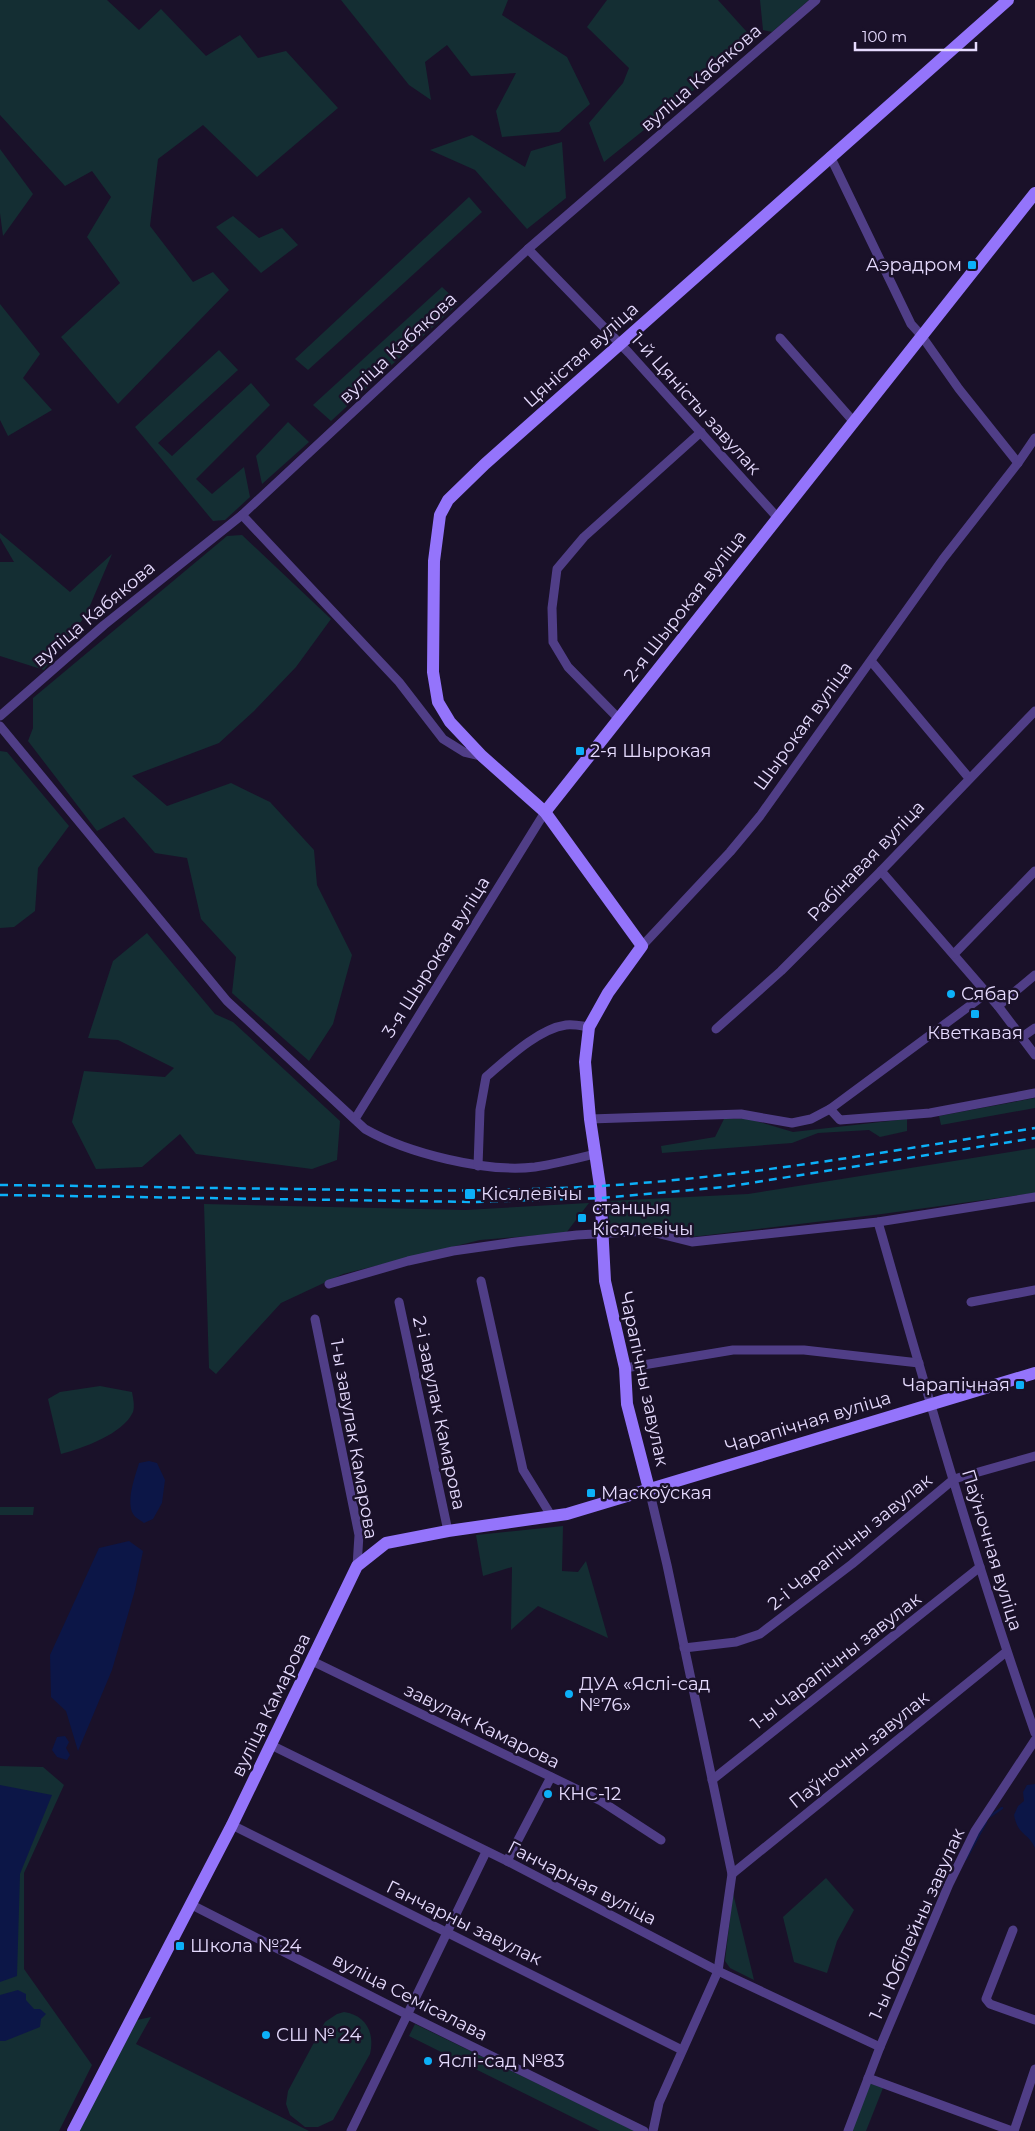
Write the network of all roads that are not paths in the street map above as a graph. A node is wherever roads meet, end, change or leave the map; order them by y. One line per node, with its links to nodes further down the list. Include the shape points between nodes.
1 (816, 0): 5 (street, вуліца Кабякова)
2 (1008, 0): 3 (street, Цяністая вуліца)
3 (830, 156): 6 (street, via 911,324); 8 (street, Цяністая вуліца)
4 (1035, 193): 6 (street, 2-я Шырокая вуліца)
5 (528, 249): 8 (street, 1-й Цяністы завулак); 13 (street, вуліца Кабякова)
6 (921, 335): 9 (street, 2-я Шырокая вуліца); 12 (street)
7 (780, 338): 9 (street)
8 (620, 344): 10 (street, 1-й Цяністы завулак); 20 (street, Цяністая вуліца, via 460,487 440,515 434,561 435,692 450,722)
9 (854, 422): 14 (street, 2-я Шырокая вуліца)
10 (700, 432): 14 (street, 1-й Цяністы завулак); 18 (street, via 584,537 557,569 552,608 553,642 568,667)
11 (1035, 438): 12 (street, Шырокая вуліца)
12 (1018, 463): 15 (street, Шырокая вуліца, via 943,559)
13 (242, 516): 17 (street, вуліца Кабякова, via 104,625); 20 (street, via 399,682 443,739 464,752)
14 (777, 517): 18 (street, 2-я Шырокая вуліца)
15 (871, 661): 21 (street); 25 (street, Шырокая вуліца, via 760,816)
16 (1035, 711): 21 (street, Рабінавая вуліца)
17 (0, 716)
18 (619, 718): 22 (street, 2-я Шырокая вуліца)
19 (0, 726): 37 (street, via 226,1001)
20 (482, 756): 22 (street, Цяністая вуліца)
21 (970, 778): 23 (street, Рабінавая вуліца)
22 (545, 812): 25 (street, Цяністая вуліца); 37 (street, 3-я Шырокая вуліца)
23 (881, 871): 26 (street); 32 (street, Рабінавая вуліца, via 781,971)
24 (1035, 871): 26 (street)
25 (642, 946): 30 (street, Шырокая вуліца, via 608,993)
26 (954, 954): 28 (street)
27 (1035, 975): 29 (street)
28 (987, 993): 29 (street); 36 (street)
29 (998, 1006): 33 (street)
30 (590, 1027): 38 (street, Шырокая вуліца, via 585,1062); 40 (street, via 568,1024 554,1027 486,1077 480,1103)
31 (1035, 1028): 33 (street)
32 (716, 1029)
33 (1022, 1037): 34 (street)
34 (1035, 1055)
35 (1035, 1093): 36 (street, via 930,1113 885,1117 840,1120)
36 (830, 1109): 38 (street, via 812,1119 792,1123 740,1114)
37 (355, 1119): 40 (street, via 381,1138 411,1150)
38 (590, 1120): 39 (street, Шырокая вуліца)
39 (595, 1154): 40 (street, via 534,1167); 43 (street, Шырокая вуліца, via 601,1191)
40 (478, 1166)
41 (1035, 1197): 42 (street)
42 (878, 1222): 43 (street, via 692,1242 648,1231); 50 (street, Паўночная вуліца)
43 (601, 1234): 45 (street, via 454,1251); 51 (street, Чарапічны завулак, via 605,1281)
44 (480, 1281): 57 (street, via 523,1470)
45 (329, 1284)
46 (1035, 1290): 48 (street)
47 (399, 1302): 58 (street, 2-і завулак Камарова)
48 (971, 1302)
49 (315, 1319): 59 (street, 1-ы завулак Камарова, via 359,1535)
50 (918, 1363): 51 (street, via 804,1350 733,1350); 53 (street, Паўночная вуліца)
51 (625, 1368): 56 (street, Чарапічны завулак, via 627,1404)
52 (1035, 1372): 53 (street, Чарапічная вуліца)
53 (930, 1403): 55 (street, Паўночная вуліца); 56 (street, Чарапічная вуліца)
54 (1035, 1456): 55 (street, 2-і Чарапічны завулак)
55 (954, 1479): 60 (street, Паўночная вуліца); 61 (street, 2-і Чарапічны завулак, via 852,1564 760,1634 736,1642)
56 (649, 1489): 57 (street, вуліца Камарова); 61 (street, Чарапічны завулак)
57 (552, 1517): 58 (street, вуліца Камарова)
58 (448, 1531): 59 (street, вуліца Камарова, via 386,1543)
59 (357, 1566): 63 (street, вуліца Камарова)
60 (980, 1567): 62 (street, Паўночная вуліца); 68 (street, 1-ы Чарапічны завулак)
61 (684, 1648): 68 (street, Чарапічны завулак)
62 (1006, 1652): 64 (street, Паўночная вуліца); 73 (street, Паўночны завулак)
63 (312, 1661): 66 (street, вуліца Камарова); 67 (street, завулак Камарова)
64 (1035, 1733)
65 (1035, 1740): 80 (street, 1-ы Юбілейны завулак, via 976,1831 949,1884)
66 (271, 1745): 69 (street, вуліца Камарова); 71 (street, Ганчарная вуліца)
67 (551, 1777): 70 (street, завулак Камарова, via 601,1801); 72 (street)
68 (712, 1780): 73 (street, Чарапічны завулак)
69 (232, 1825): 74 (street, вуліца Камарова); 76 (street, Ганчарны завулак)
70 (661, 1840)
71 (486, 1852): 72 (street, Ганчарная вуліца); 76 (street)
72 (507, 1861): 77 (street, Ганчарная вуліца)
73 (732, 1874): 77 (street, Чарапічны завулак)
74 (190, 1904): 78 (street, вуліца Семісалава); 84 (street, вуліца Камарова)
75 (1013, 1930): 79 (street, via 986,1999 990,2004)
76 (447, 1934): 78 (street); 81 (street, Ганчарны завулак)
77 (718, 1971): 80 (street, Ганчарная вуліца); 81 (street)
78 (408, 2015): 85 (street); 86 (street, вуліца Семісалава)
79 (1035, 2020)
80 (880, 2047): 83 (street, 1-ы Юбілейны завулак)
81 (682, 2050): 87 (street, via 659,2103)
82 (1035, 2070): 89 (street)
83 (868, 2078): 88 (street, 1-ы Юбілейны завулак); 89 (street)
84 (73, 2131)
85 (351, 2131)
86 (644, 2131)
87 (653, 2131)
88 (848, 2131)
89 (1013, 2131)

